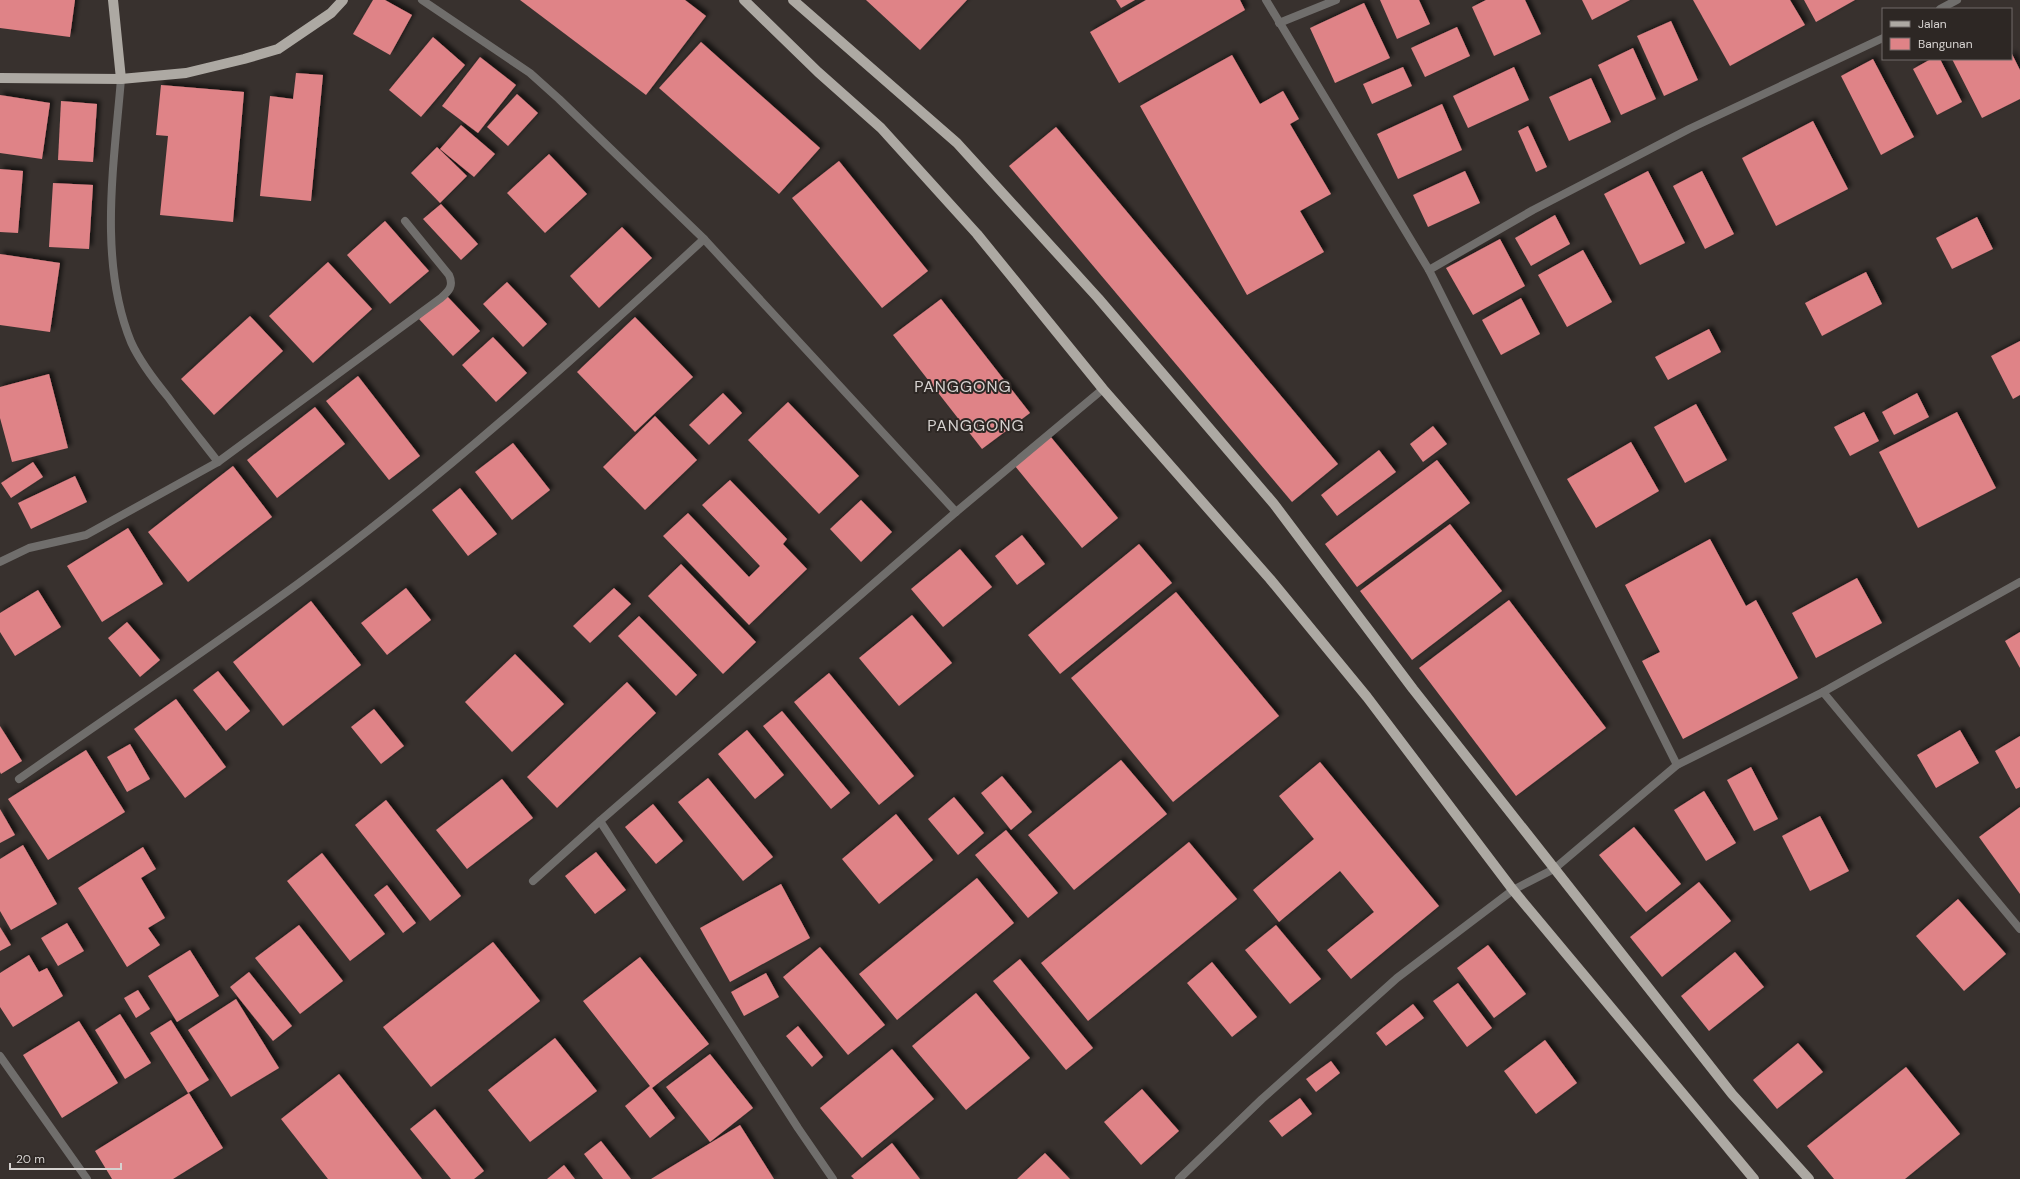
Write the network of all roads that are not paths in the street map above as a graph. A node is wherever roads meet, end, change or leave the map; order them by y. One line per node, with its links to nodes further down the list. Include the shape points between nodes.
1 (113, 0): 13 (main road)
2 (343, 0): 13 (main road, via 331,13 278,49 186,73)
3 (422, 0): 15 (street, via 530,73)
4 (744, 0): 17 (main road, via 818,72 881,128 977,234)
5 (792, 0): 26 (main road, via 957,143 1098,298 1274,504 1413,689)
6 (1266, 0): 10 (street)
7 (1336, 0): 10 (street)
8 (1957, 0): 9 (street)
9 (1942, 8)
10 (1280, 23): 16 (street)
11 (1882, 38): 16 (street, via 1689,129 1533,210)
12 (0, 78): 13 (main road)
13 (121, 79): 18 (street, via 111,236 113,279 132,342 148,371)
14 (405, 221): 18 (street, via 446,270 451,280 450,289)
15 (704, 239): 19 (street); 24 (street, via 553,378 368,529 300,582)
16 (1429, 270): 23 (street)
17 (1103, 388): 19 (street); 28 (main road, via 1270,579 1367,697)
18 (218, 462): 20 (street, via 86,535 29,548)
19 (956, 512): 25 (street)
20 (0, 562)
21 (2020, 582): 22 (street)
22 (1823, 692): 23 (street); 29 (street)
23 (1677, 766): 26 (street)
24 (19, 779)
25 (600, 821): 27 (street); 32 (street)
26 (1554, 869): 28 (street); 35 (main road, via 1732,1094)
27 (533, 881)
28 (1513, 890): 33 (street, via 1397,978 1262,1099); 34 (main road)
29 (2020, 929)
30 (0, 1056): 31 (street)
31 (87, 1179)
32 (833, 1179)
33 (1178, 1179)
34 (1754, 1179)
35 (1809, 1179)

